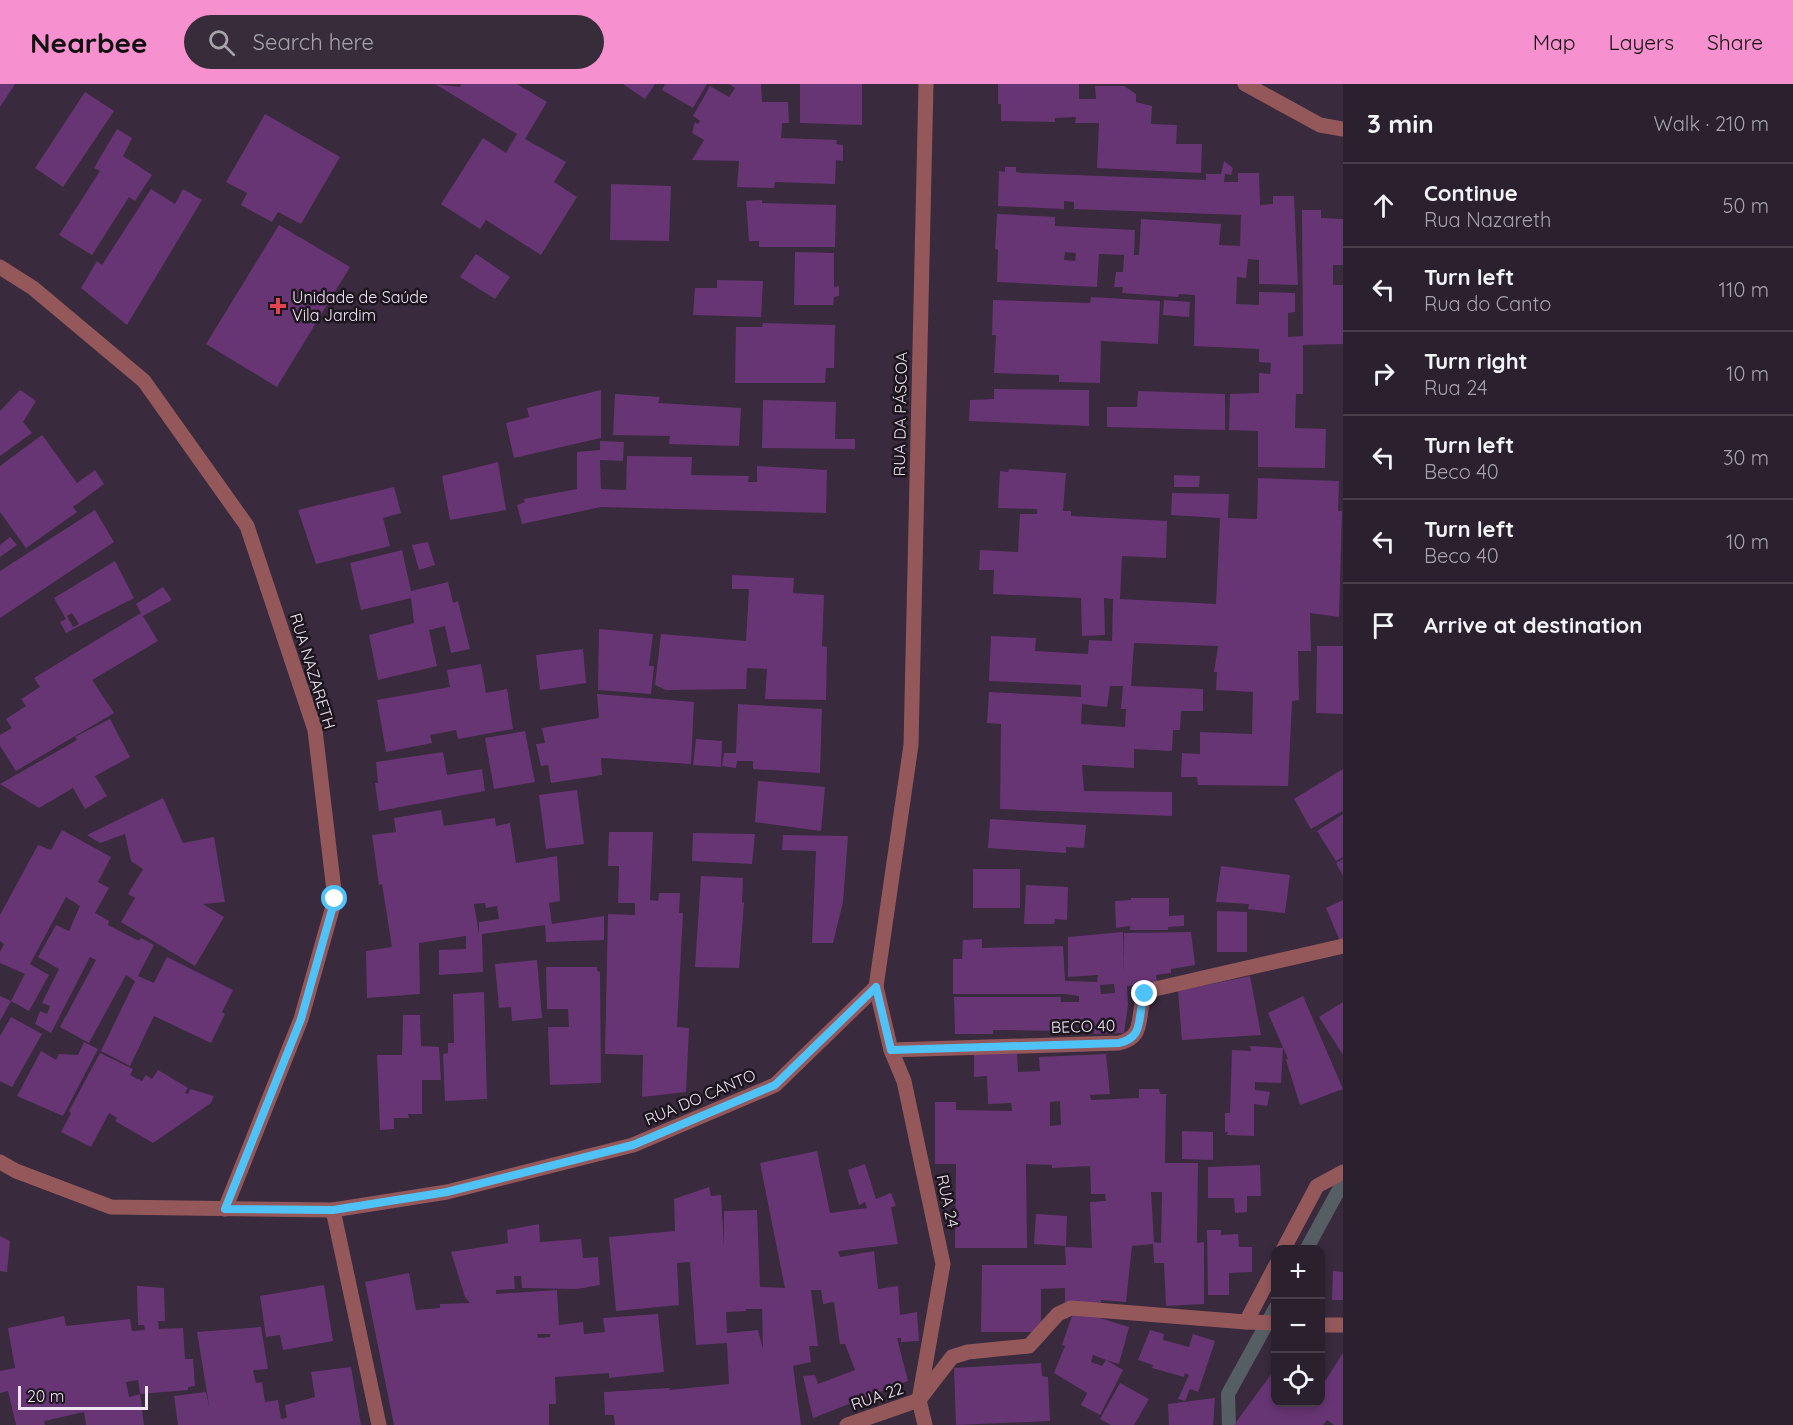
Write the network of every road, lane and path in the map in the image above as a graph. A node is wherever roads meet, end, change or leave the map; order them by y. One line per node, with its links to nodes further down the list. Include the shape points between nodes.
1 (926, 84): 6 (street, RUA DA PÁSCOA, via 911,744)
2 (1245, 84): 3 (street, via 1320,125)
3 (1343, 129)
4 (0, 267): 10 (street, RUA NAZARETH, via 33,288 144,381 247,526 315,730 335,899 301,1019)
5 (1343, 946): 7 (street, BECO 40, via 1155,989 1145,994 1140,1005 1138,1032 1131,1040 1119,1043)
6 (876, 987): 7 (street, RUA 24); 11 (street, RUA DO CANTO, via 775,1085 633,1145 447,1192)
7 (891, 1050): 18 (street, RUA 24, via 904,1081 943,1264)
8 (0, 1162): 10 (street, RUA DO CANTO, via 111,1206)
9 (1343, 1172): 12 (street, via 1317,1186)
10 (225, 1209): 11 (street, RUA DO CANTO)
11 (333, 1210): 19 (street)
12 (1286, 1245)
13 (1271, 1272): 14 (street)
14 (1245, 1322): 15 (street); 18 (street, via 1071,1308 1058,1314 1029,1346 952,1357)
15 (1271, 1323)
16 (1325, 1325): 17 (street)
17 (1343, 1326)
18 (919, 1400): 20 (street, RUA 22); 21 (street, RUA 24)
19 (380, 1425)
20 (847, 1425)
21 (925, 1425)

